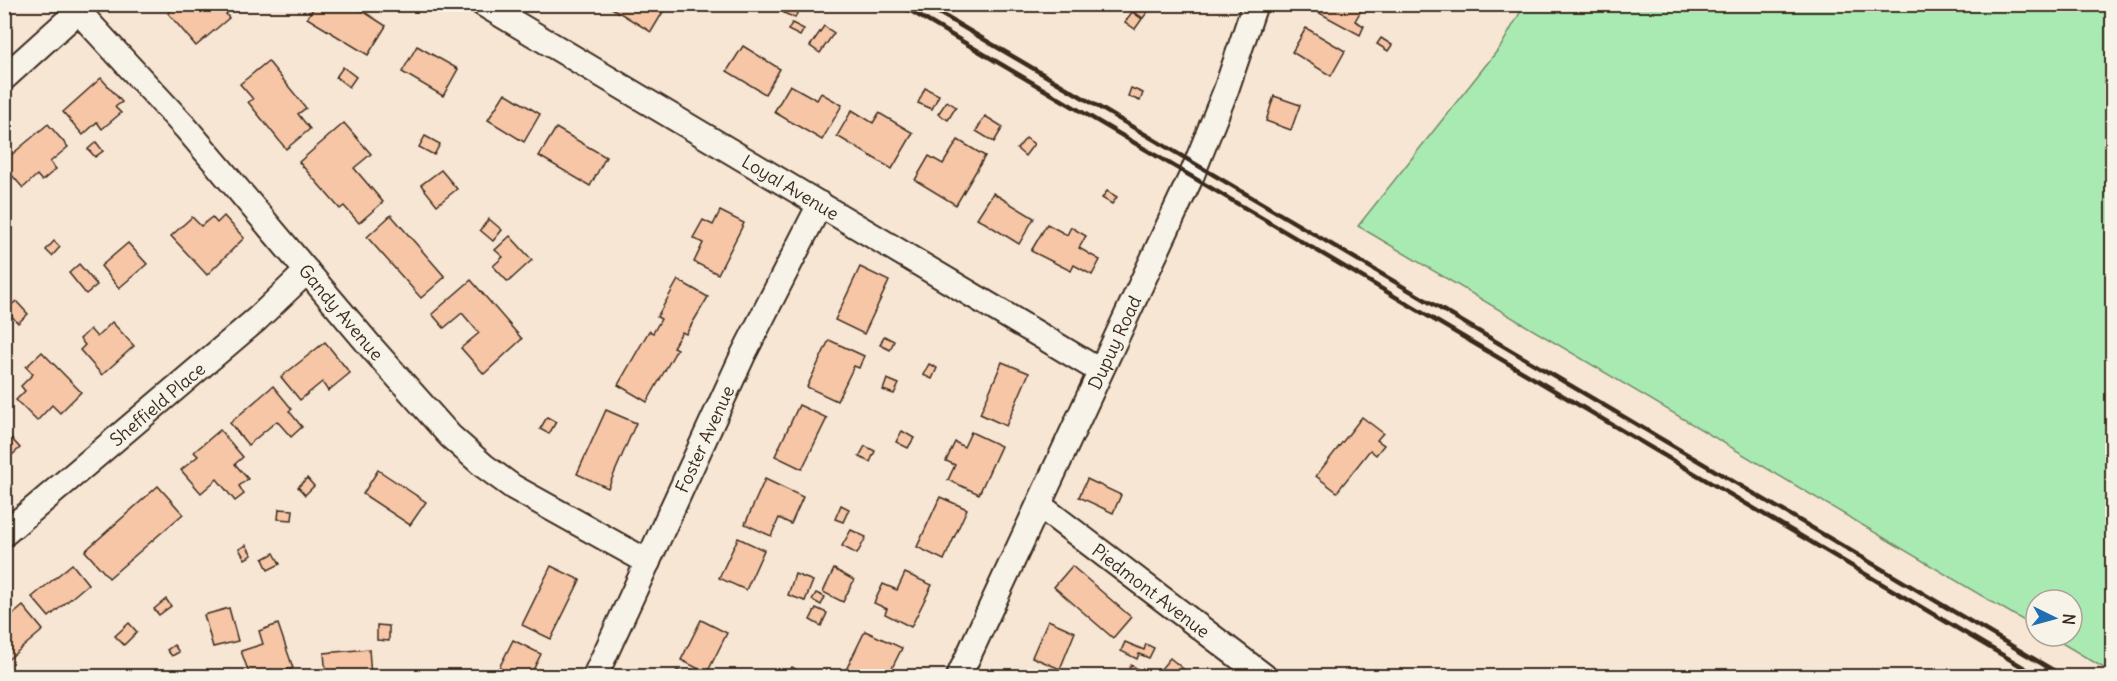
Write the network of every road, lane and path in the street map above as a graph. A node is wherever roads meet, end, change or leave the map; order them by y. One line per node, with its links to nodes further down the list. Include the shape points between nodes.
1 (483, 4): 5 (street, Loyal Avenue)
2 (1255, 4): 7 (street, Dupuy Road, via 1191,177)
3 (82, 8): 4 (street); 6 (street, Gandy Avenue)
4 (4, 78)
5 (820, 204): 7 (street, Loyal Avenue); 10 (street, Foster Avenue, via 743,355)
6 (307, 271): 9 (street, Sheffield Place, via 257,319); 10 (street, Gandy Avenue, via 450,436 484,466 513,487)
7 (1100, 371): 8 (street, Dupuy Road)
8 (1039, 504): 12 (street, Dupuy Road); 13 (street, Piedmont Avenue)
9 (4, 534)
10 (648, 562): 11 (street, Foster Avenue)
11 (595, 676)
12 (959, 676)
13 (1264, 676)

